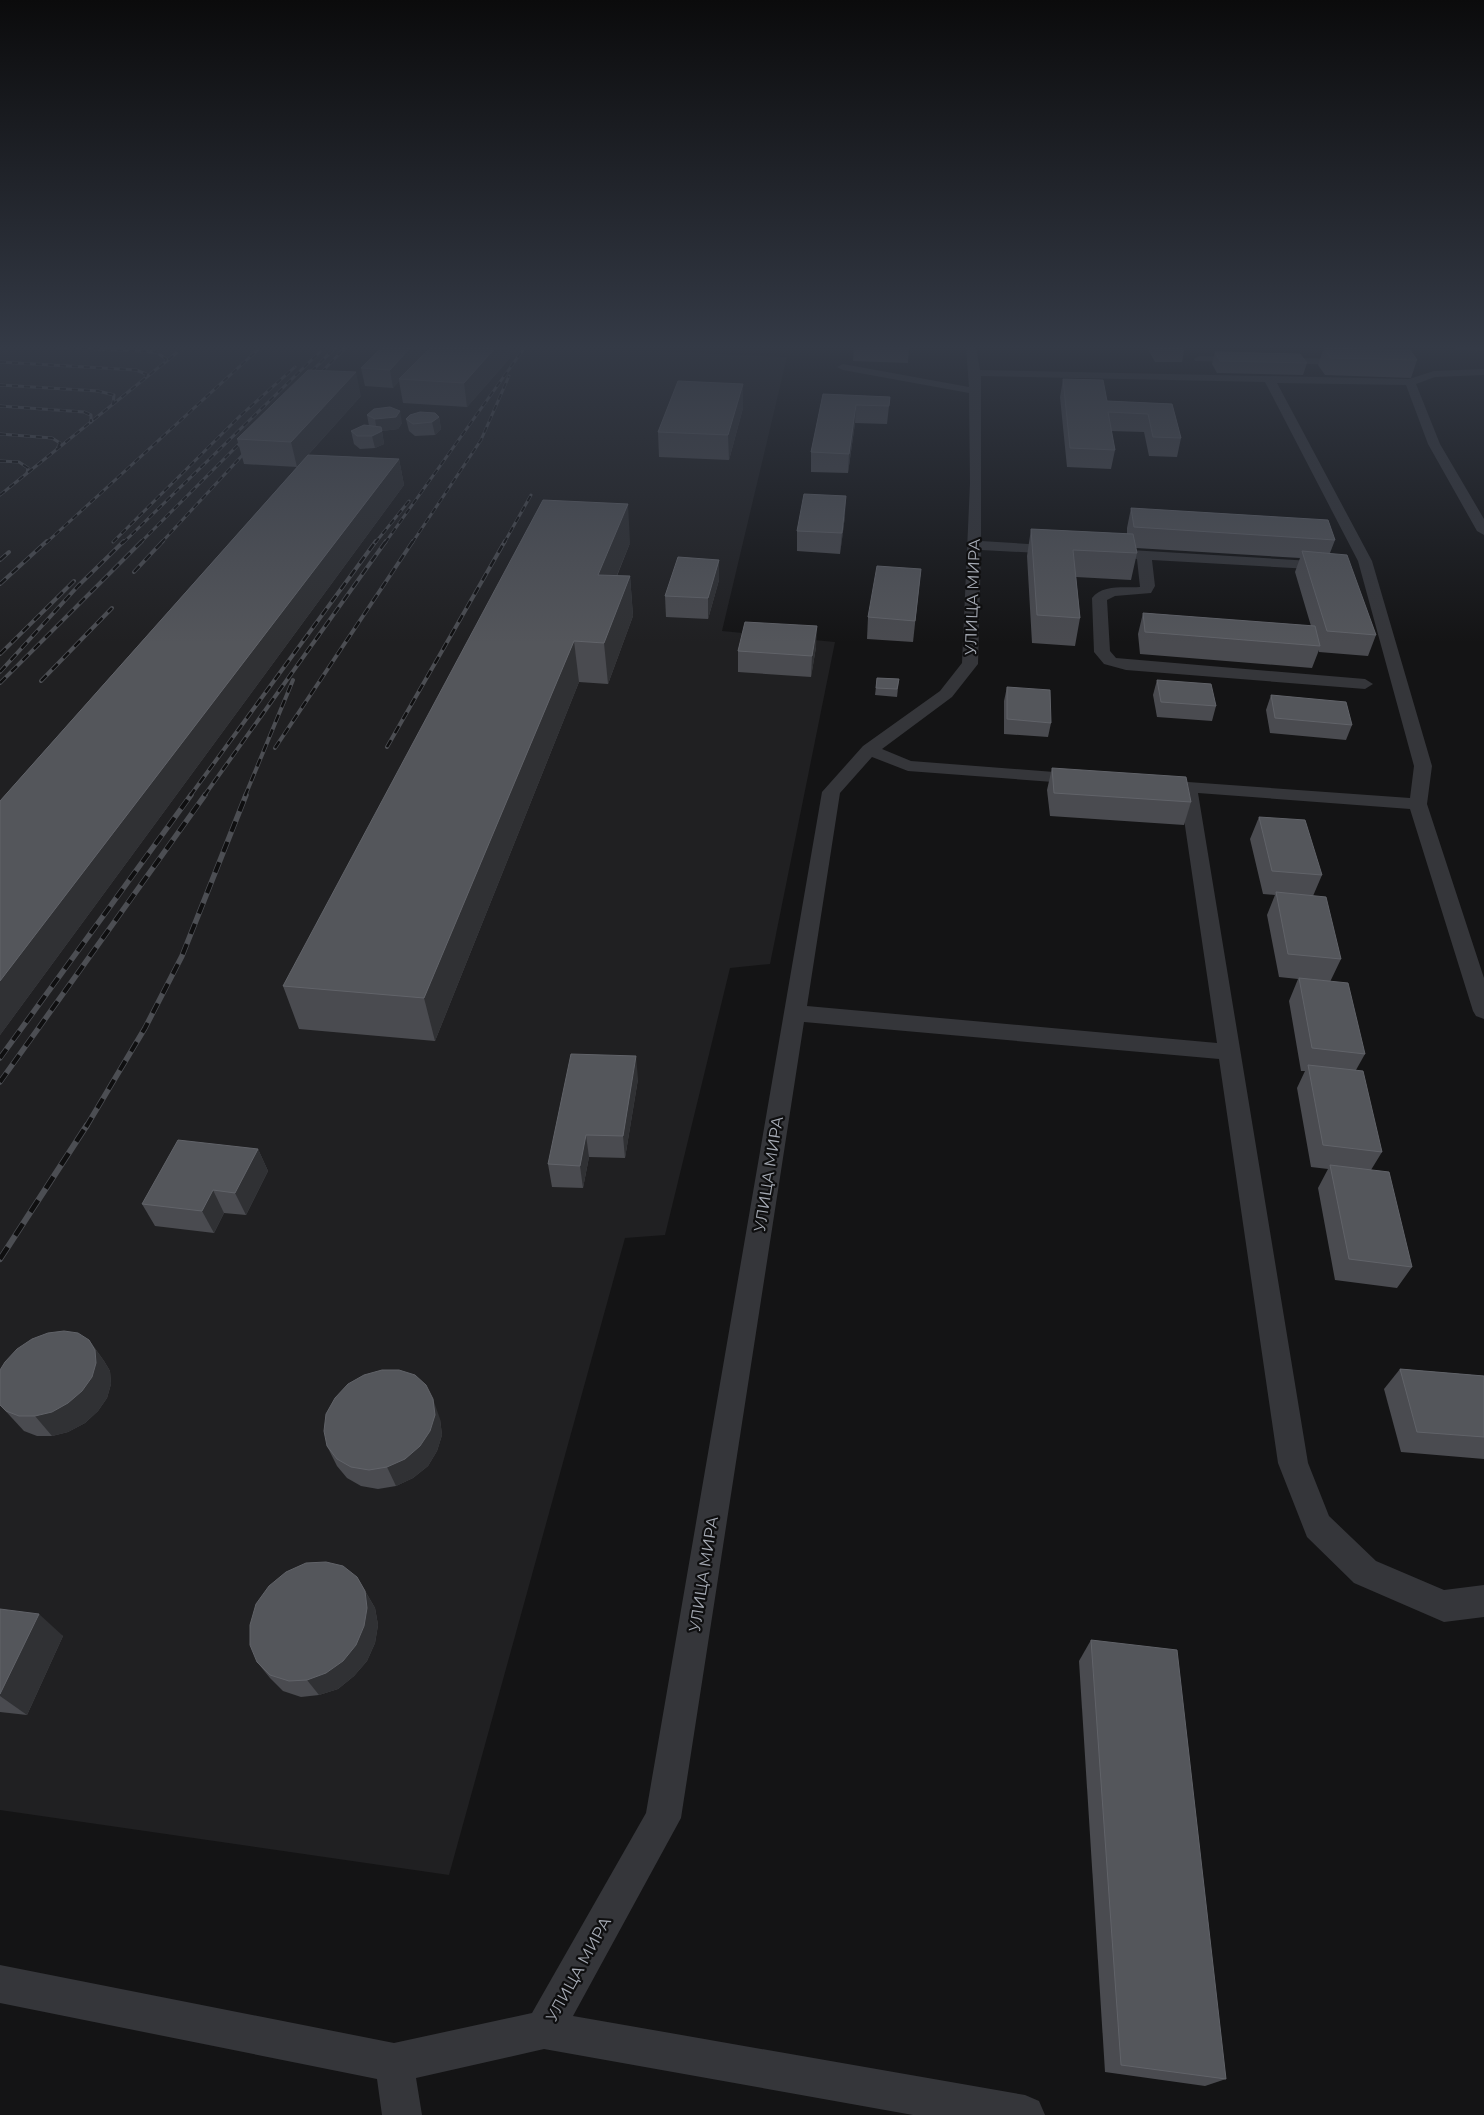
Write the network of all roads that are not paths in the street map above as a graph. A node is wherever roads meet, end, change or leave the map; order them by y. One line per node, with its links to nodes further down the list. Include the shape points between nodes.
1 (975, 446): 5 (street, УЛИЦА МИРА)
2 (1304, 446): 15 (street, via 1365,561 1423,766)
3 (1435, 446): 4 (street)
4 (1484, 531)
5 (975, 545): 6 (street); 11 (street, УЛИЦА МИРА, via 970,664 946,694)
6 (1074, 551)
7 (1114, 553): 8 (street)
8 (1144, 555): 9 (street); 10 (street, via 1146,590 1103,594 1099,598 1102,652 1110,661 1126,666)
9 (1336, 567)
10 (1366, 684)
11 (869, 750): 12 (street, via 908,766); 17 (street, УЛИЦА МИРА, via 831,792)
12 (1101, 780)
13 (1159, 785): 14 (street)
14 (1188, 787): 15 (street); 18 (street)
15 (1418, 804): 16 (street)
16 (1484, 1011)
17 (794, 1013): 18 (street); 21 (street, УЛИЦА МИРА, via 662,1818)
18 (1229, 1052): 19 (street, via 1293,1463 1318,1526 1365,1572 1444,1606)
19 (1484, 1600)
20 (0, 1984): 22 (street)
21 (544, 2030): 22 (street); 24 (street)
22 (394, 2063): 23 (street)
23 (402, 2115)
24 (1025, 2115)

